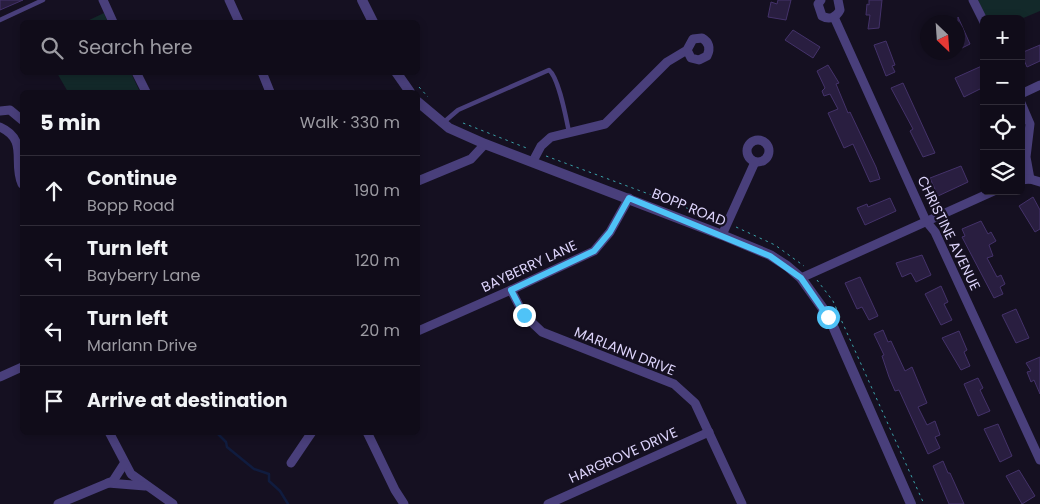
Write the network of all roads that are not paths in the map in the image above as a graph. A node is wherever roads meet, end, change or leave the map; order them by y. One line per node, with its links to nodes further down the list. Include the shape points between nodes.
1 (43, 0): 10 (lane)
2 (103, 0): 11 (street)
3 (229, 0): 12 (street)
4 (362, 0): 13 (street)
5 (821, 0): 9 (street, CHRISTINE AVENUE, via 818,8 822,16)
6 (838, 0): 9 (street, via 840,10)
7 (974, 0): 8 (street)
8 (981, 15)
9 (834, 17): 41 (street, CHRISTINE AVENUE)
10 (0, 20)
11 (112, 20)
12 (238, 20)
13 (371, 20)
14 (687, 50): 29 (street, via 667,62 605,124)
15 (138, 75): 20 (street)
16 (263, 75): 21 (street)
17 (399, 75): 19 (street)
18 (1040, 85): 22 (street)
19 (413, 88)
20 (145, 90)
21 (269, 90)
22 (1025, 92)
23 (420, 103): 27 (street, BOPP ROAD)
24 (1022, 105): 36 (street, via 1030,124)
25 (0, 111): 26 (street, via 10,110)
26 (20, 118)
27 (446, 120): 29 (lane, via 458,110 549,70 559,92); 31 (street, BOPP ROAD)
28 (0, 127): 30 (street)
29 (569, 133): 33 (street, via 551,137)
30 (20, 142)
31 (485, 144): 33 (street, BOPP ROAD); 37 (street, via 471,159)
32 (20, 150): 35 (street)
33 (536, 157): 40 (street, BOPP ROAD)
34 (755, 162): 42 (street)
35 (20, 174)
36 (1026, 179): 38 (street)
37 (420, 180)
38 (1040, 182)
39 (985, 195): 41 (street)
40 (629, 198): 42 (street, BOPP ROAD); 44 (street, BAYBERRY LANE, via 610,232 594,251)
41 (926, 221): 43 (street); 52 (street, CHRISTINE AVENUE, via 935,232)
42 (722, 235): 43 (street, BOPP ROAD)
43 (806, 276): 57 (street, BOPP ROAD, via 840,340)
44 (511, 290): 45 (street, BAYBERRY LANE); 48 (street, MARLANN DRIVE, via 524,315 542,332 674,384 695,403)
45 (420, 329)
46 (20, 368): 47 (street)
47 (0, 377)
48 (709, 432): 61 (street, HARGROVE DRIVE); 62 (street, MARLANN DRIVE)
49 (110, 435): 54 (street)
50 (310, 435): 53 (street)
51 (368, 435): 60 (street)
52 (1039, 457)
53 (291, 463)
54 (124, 464): 55 (street); 56 (street)
55 (108, 482): 56 (street); 58 (street)
56 (146, 486): 59 (street)
57 (908, 503)
58 (58, 504)
59 (173, 504)
60 (404, 504)
61 (548, 504)
62 (742, 504)

